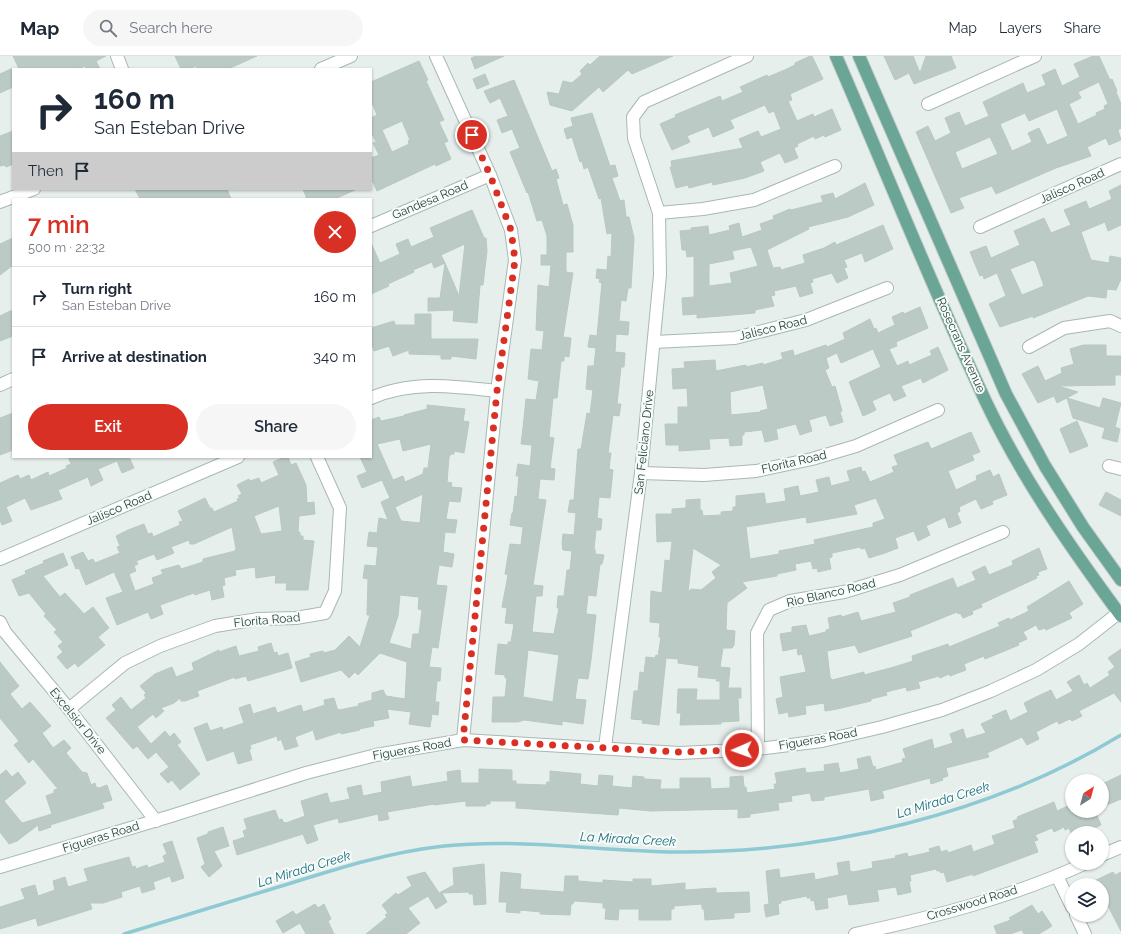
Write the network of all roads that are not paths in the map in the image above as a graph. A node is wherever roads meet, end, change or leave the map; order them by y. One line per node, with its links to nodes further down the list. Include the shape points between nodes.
1 (116, 56): 8 (street)
2 (351, 56): 9 (street)
3 (436, 56): 13 (street)
4 (747, 56): 16 (street, San Feliciano Drive, via 644,102 633,117 634,138)
5 (836, 56): 34 (main road, Rosecrans Avenue, via 987,403 1066,540)
6 (859, 56): 33 (main road, Rosecrans Avenue, via 1006,394 1045,466)
7 (1035, 56): 10 (street)
8 (122, 68)
9 (323, 68)
10 (928, 104)
11 (1121, 164): 18 (street, Jalisco Road)
12 (835, 166): 16 (street, via 754,200 703,209)
13 (490, 175): 17 (street, Gandesa Road); 25 (street, via 511,230 515,260)
14 (31, 190): 15 (street)
15 (0, 202)
16 (659, 213): 21 (street, San Feliciano Drive, via 660,275)
17 (372, 226)
18 (980, 227)
19 (887, 288): 21 (street, Jalisco Road, via 806,320 734,338)
20 (1121, 326): 22 (street, via 1110,321 1064,328)
21 (654, 342): 30 (street, San Feliciano Drive)
22 (1029, 347)
23 (12, 379): 24 (street)
24 (0, 385)
25 (497, 391): 26 (street, via 444,385 415,386); 37 (street)
26 (372, 398)
27 (938, 410): 30 (street, Florita Road, via 856,446 756,472 704,475)
28 (236, 458): 32 (street, Jalisco Road)
29 (317, 458): 36 (street, Florita Road, via 340,508 335,591 325,613 215,626 160,646 126,663)
30 (641, 473): 38 (street, San Feliciano Drive)
31 (1003, 532): 39 (street, Rio Blanco Road, via 900,575 844,592 790,600 769,610 757,633)
32 (0, 559)
33 (1121, 580)
34 (1120, 613): 39 (street, Figueras Road, via 1079,644 1036,670 942,710 822,741)
35 (0, 622): 36 (street, Excelsior Drive, via 5,632)
36 (69, 709): 40 (street, Excelsior Drive)
37 (463, 740): 38 (street, Figueras Road); 40 (street, Figueras Road, via 376,755 306,773)
38 (605, 747): 39 (street, Figueras Road, via 680,752)
39 (758, 749)
40 (156, 821): 43 (street, Figueras Road)
41 (1121, 847): 42 (street)
42 (1109, 853)
43 (0, 867)
44 (1070, 870): 45 (street, Crosswood Road)
45 (1057, 876): 46 (street); 48 (street, Crosswood Road)
46 (1065, 893)
47 (1079, 922): 50 (street)
48 (902, 929): 49 (street, Crosswood Road)
49 (855, 934)
50 (1085, 934)

